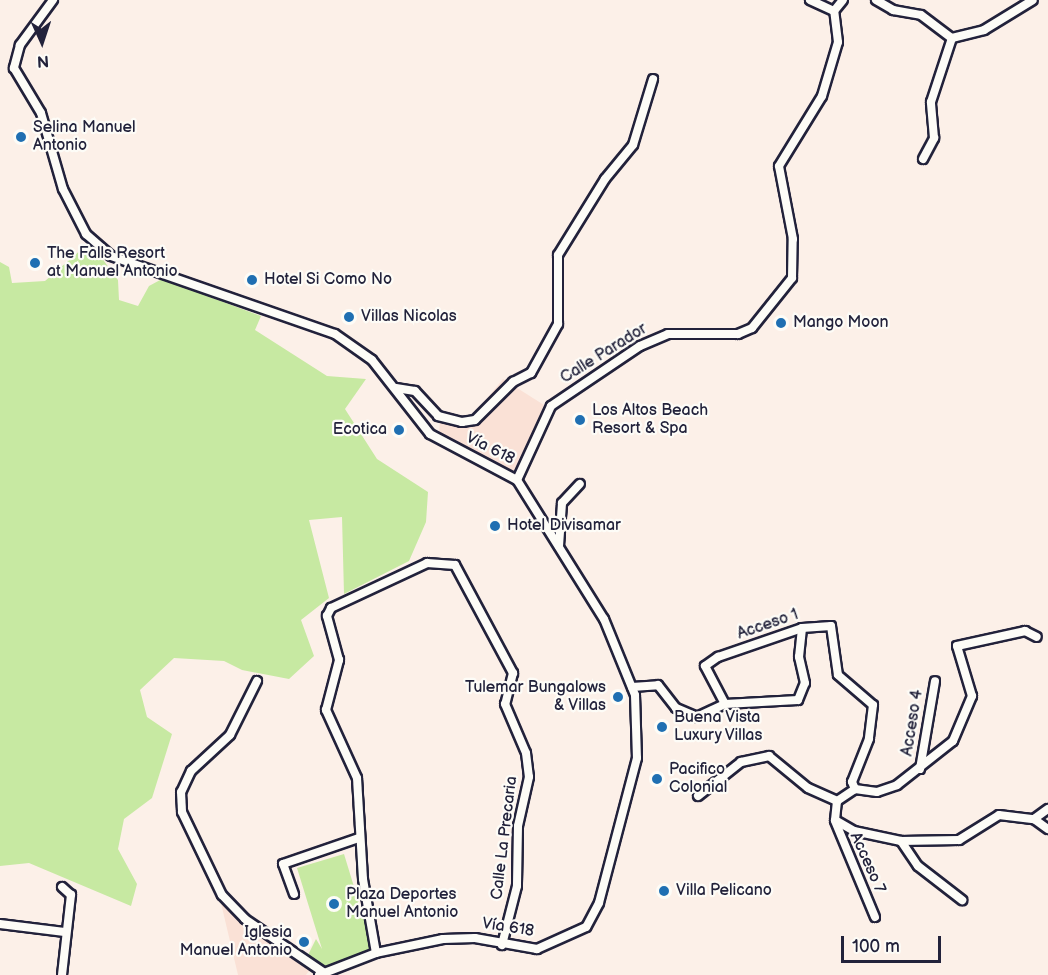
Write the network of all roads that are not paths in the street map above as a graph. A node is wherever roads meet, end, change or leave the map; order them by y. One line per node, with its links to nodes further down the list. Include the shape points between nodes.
1 (53, 0): 10 (street, Vía 618, via 20,45 14,68 41,113 63,189 86,234 111,256 335,334 372,360)
2 (810, 0): 6 (street)
3 (843, 0): 6 (street)
4 (876, 0): 7 (street, via 893,10 921,15)
5 (1033, 0): 7 (street, via 984,30)
6 (834, 11): 11 (street, Calle Parador, via 838,42 828,82 778,174 793,239 792,278 752,328 738,334 691,330 668,334 640,346 550,406)
7 (952, 38): 9 (street, via 932,102 934,138)
8 (653, 79): 10 (street, via 633,145 605,179 558,255 558,324 531,373 513,382 474,420 462,422 438,416 415,391)
9 (923, 159)
10 (396, 388): 11 (street, Vía 618, via 430,434)
11 (518, 480): 13 (street, Vía 618)
12 (580, 484): 13 (street, via 562,503)
13 (559, 547): 18 (street, Vía 618, via 604,619)
14 (802, 628): 19 (street, Acceso 1, via 705,666); 19 (street, via 799,657 805,683 798,700); 21 (street, Acceso 1, via 831,626 838,675 873,705 869,739 852,782)
15 (1036, 637): 20 (street, via 1025,631 957,646 972,685 969,708 953,741)
16 (257, 681): 38 (street, via 230,735 191,771 181,792 182,812 222,895 245,919)
17 (934, 681): 20 (street, Acceso 4)
18 (632, 687): 19 (street, via 658,685 690,716); 36 (street, Vía 618, via 637,758 594,915 577,934 560,942 537,949)
19 (725, 704)
20 (920, 769): 21 (street, Acceso 4, via 889,790)
21 (855, 789): 23 (street)
22 (698, 796): 23 (street, via 741,762 769,756 808,788)
23 (837, 801): 26 (street)
24 (1048, 809): 25 (street)
25 (1034, 819): 27 (street); 29 (street, via 999,815 959,840)
26 (835, 820): 29 (street, via 854,831); 33 (street, Acceso 7)
27 (1048, 829)
28 (359, 838): 31 (street, via 283,864); 36 (street, Calle La Precaria, via 357,778 326,710 339,660 327,616 331,608 409,568 455,565 511,664 505,704 526,753 529,777 518,826 517,886); 37 (street, Calle La Precaria)
29 (901, 841): 32 (street, via 918,866)
30 (63, 887): 35 (street, via 71,895)
31 (294, 894)
32 (962, 900)
33 (874, 917)
34 (0, 924): 35 (street)
35 (65, 932): 39 (street)
36 (502, 945): 37 (street, Vía 618, via 461,936)
37 (376, 953): 38 (street, Vía 618)
38 (321, 974)
39 (62, 975)

